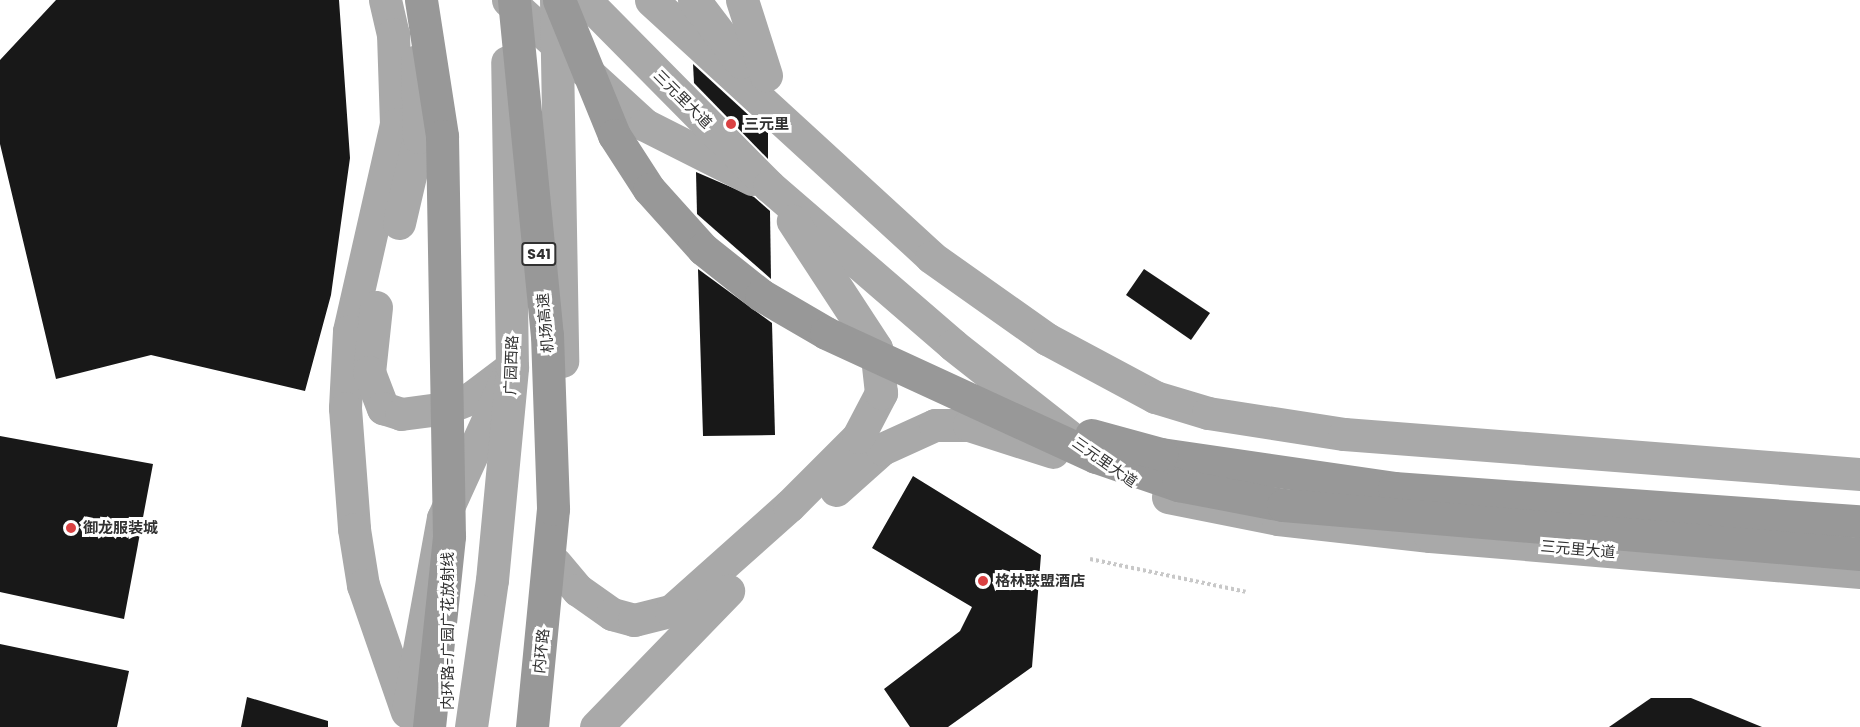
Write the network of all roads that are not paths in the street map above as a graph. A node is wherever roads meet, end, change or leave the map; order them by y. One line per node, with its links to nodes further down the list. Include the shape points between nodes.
1 (385, 0): 22 (main road, via 393,34 396,124 349,331 345,408 354,530 363,585)
2 (404, 0): 13 (main road, via 419,73 419,137 371,330 374,391 383,408 420,413 471,398)
3 (421, 0): 18 (highway, bridge, via 442,136)
4 (507, 0): 12 (main road, via 645,125 697,155); 13 (main road, 广园西路)
5 (514, 0): 20 (highway, 机场高速 / S41, bridge, via 549,369)
6 (557, 0): 14 (highway, bridge, via 614,135 674,220 719,261 785,311); 20 (main road, bridge, via 562,365)
7 (585, 0): 12 (main road, 三元里大道)
8 (651, 0): 11 (main road)
9 (694, 0): 11 (main road)
10 (742, 0): 11 (main road, via 751,36)
11 (782, 116): 15 (main road, via 849,185 931,258 1047,339 1155,397 1208,412 1344,434)
12 (769, 186): 16 (main road, 三元里大道, via 953,345); 20 (main road, via 876,348 882,377 876,411 858,437 797,498 671,611 634,620 612,614)
13 (512, 368): 22 (main road, via 443,518); 24 (main road, 广园西路, via 494,569)
14 (904, 370): 17 (highway, bridge, via 1101,439 1240,467 1418,490); 19 (highway, bridge, via 1106,460 1224,495 1380,516)
15 (1860, 474)
16 (1131, 483): 21 (main road, 三元里大道, via 1175,500 1278,519); 27 (main road, via 1014,437 969,425 935,425 906,435 861,465 702,615)
17 (1860, 521)
18 (449, 536): 22 (highway); 23 (highway, 内环路-广园广花放射线)
19 (1860, 554)
20 (552, 570): 25 (highway, 内环路); 26 (main road)
21 (1860, 572)
22 (414, 722)
23 (448, 727)
24 (471, 727)
25 (532, 727)
26 (540, 727)
27 (596, 727)

